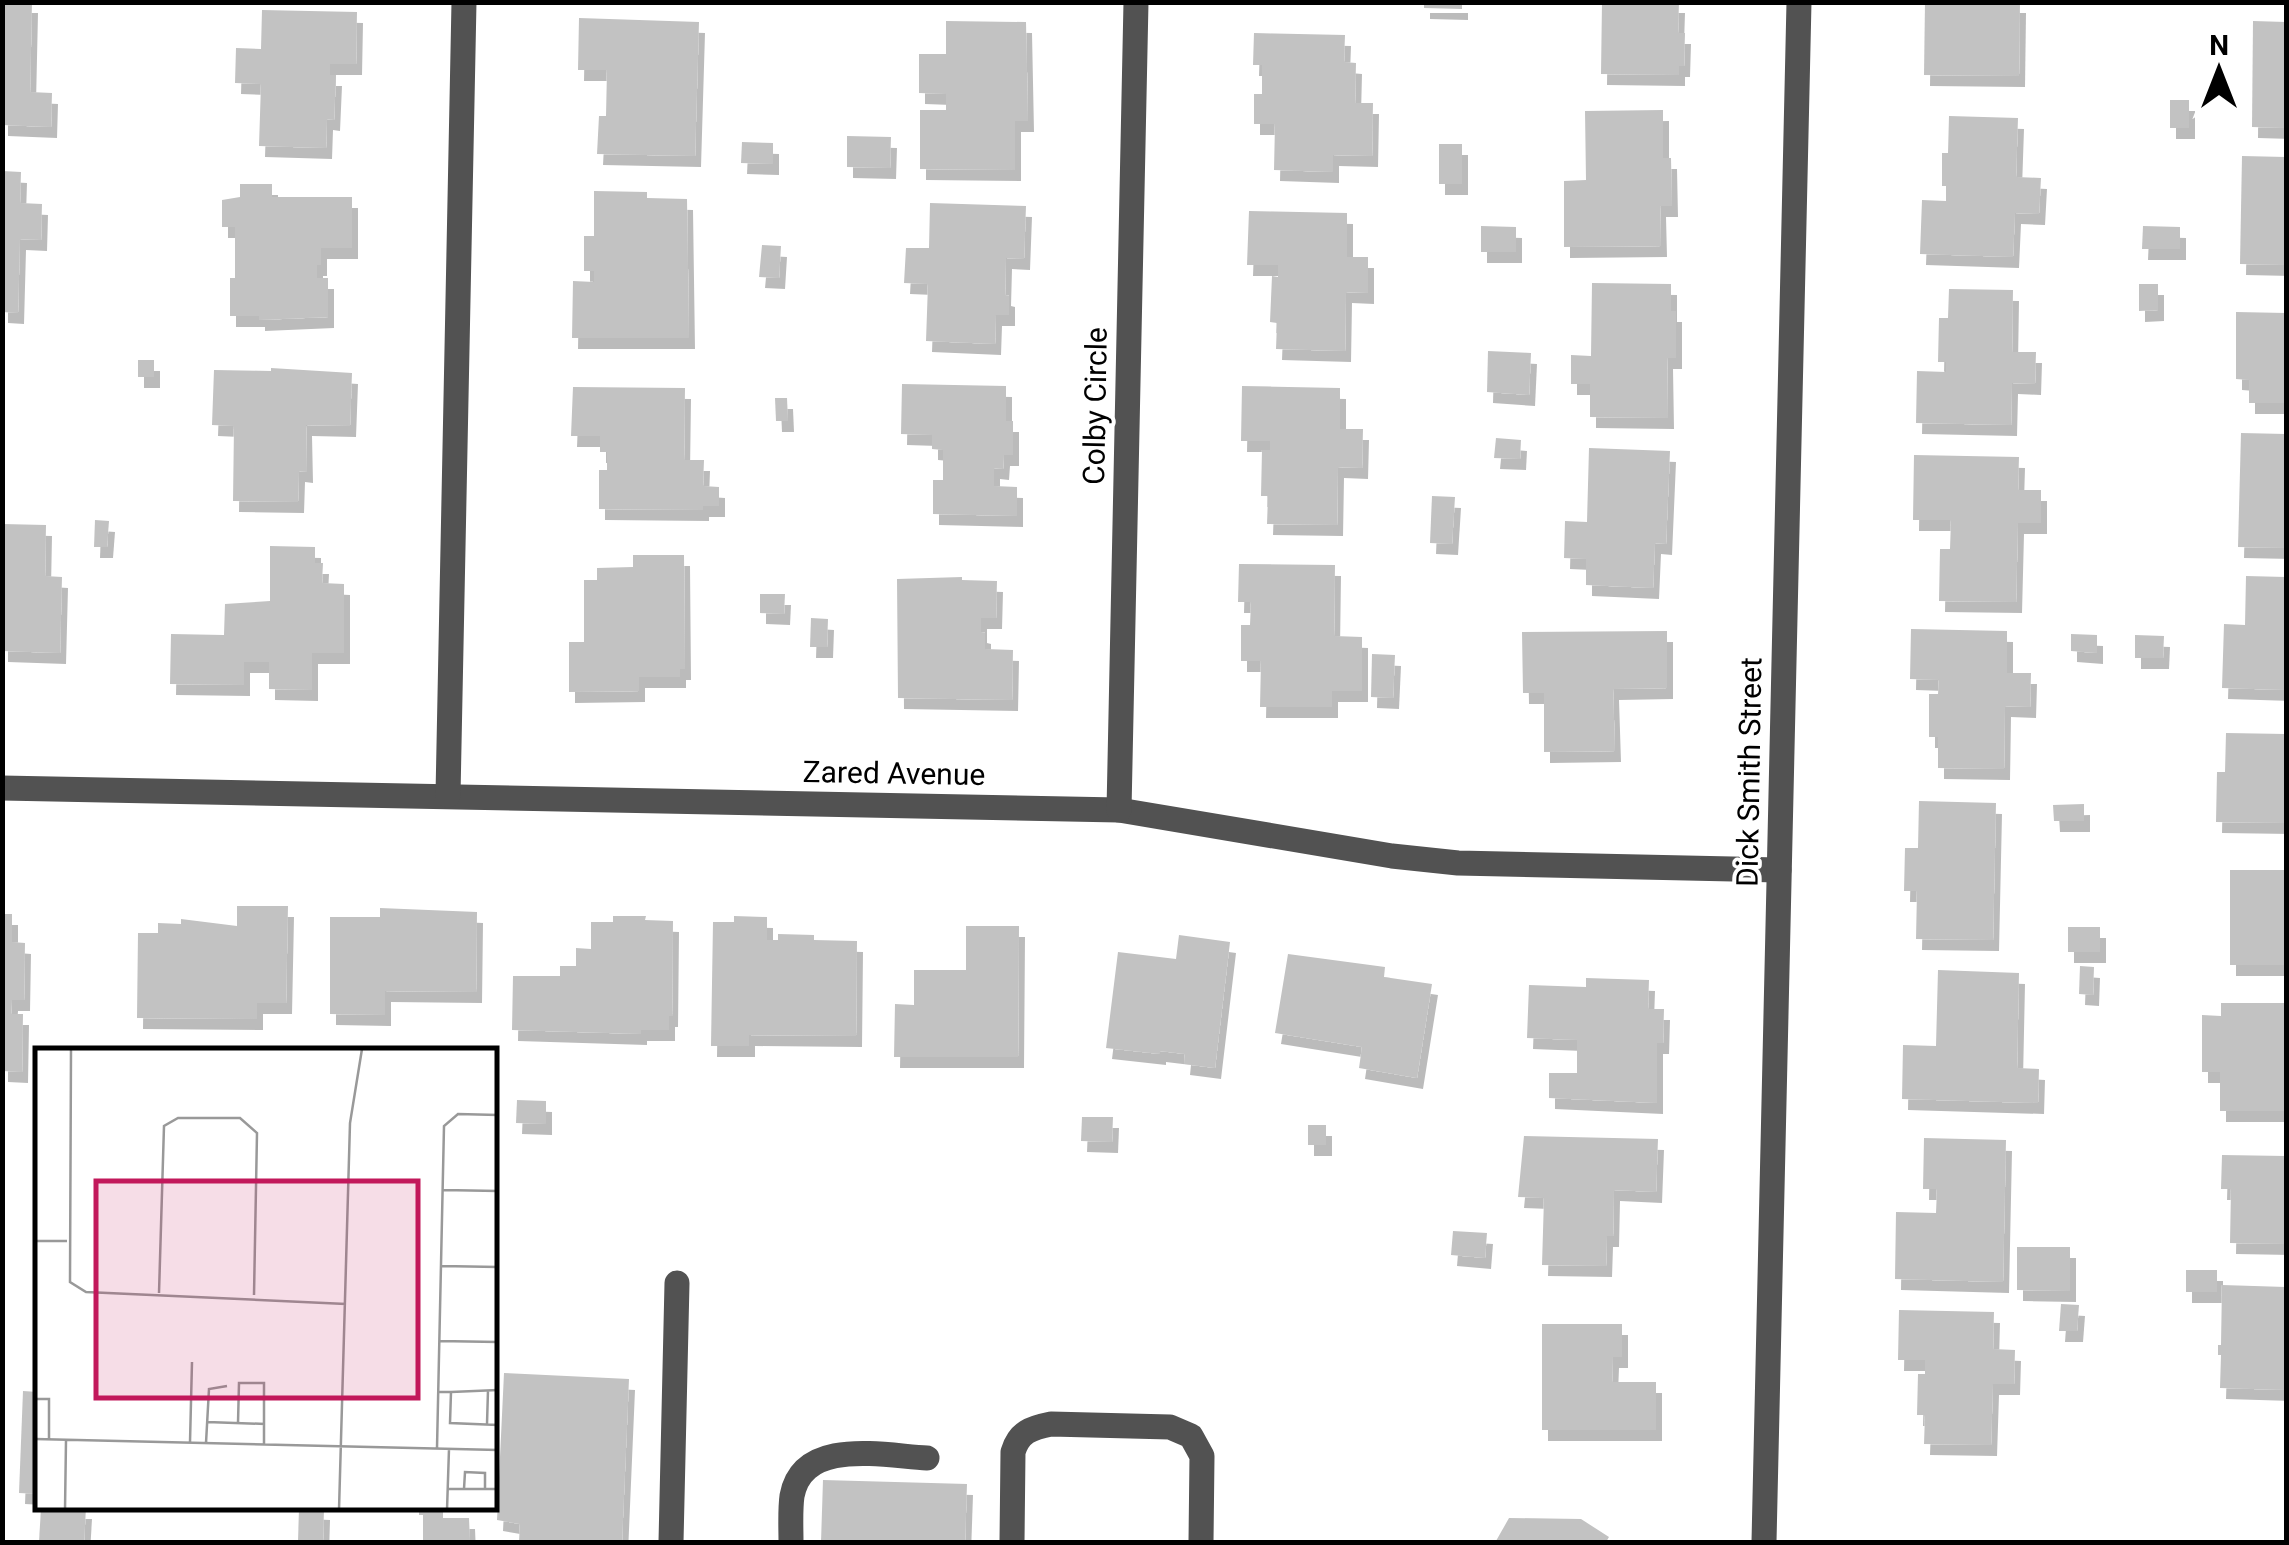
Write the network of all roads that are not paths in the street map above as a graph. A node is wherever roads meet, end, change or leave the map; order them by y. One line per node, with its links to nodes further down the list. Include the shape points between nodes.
1 (464, 2): 5 (street)
2 (1136, 2): 6 (street, Colby Circle)
3 (1799, 2): 7 (street, Dick Smith Street)
4 (2, 788): 5 (street, Zared Avenue)
5 (448, 795): 6 (street, Zared Avenue)
6 (1119, 810): 7 (street, Zared Avenue, via 1458,863)
7 (1779, 870): 14 (street, Dick Smith Street)
8 (678, 1283): 10 (street)
9 (928, 1458): 11 (street, via 830,1455 807,1465 792,1496)
10 (671, 1542)
11 (791, 1542)
12 (1012, 1542): 13 (street, via 1013,1452 1018,1438 1051,1424 1170,1427 1191,1436 1202,1456)
13 (1201, 1542)
14 (1764, 1542)

